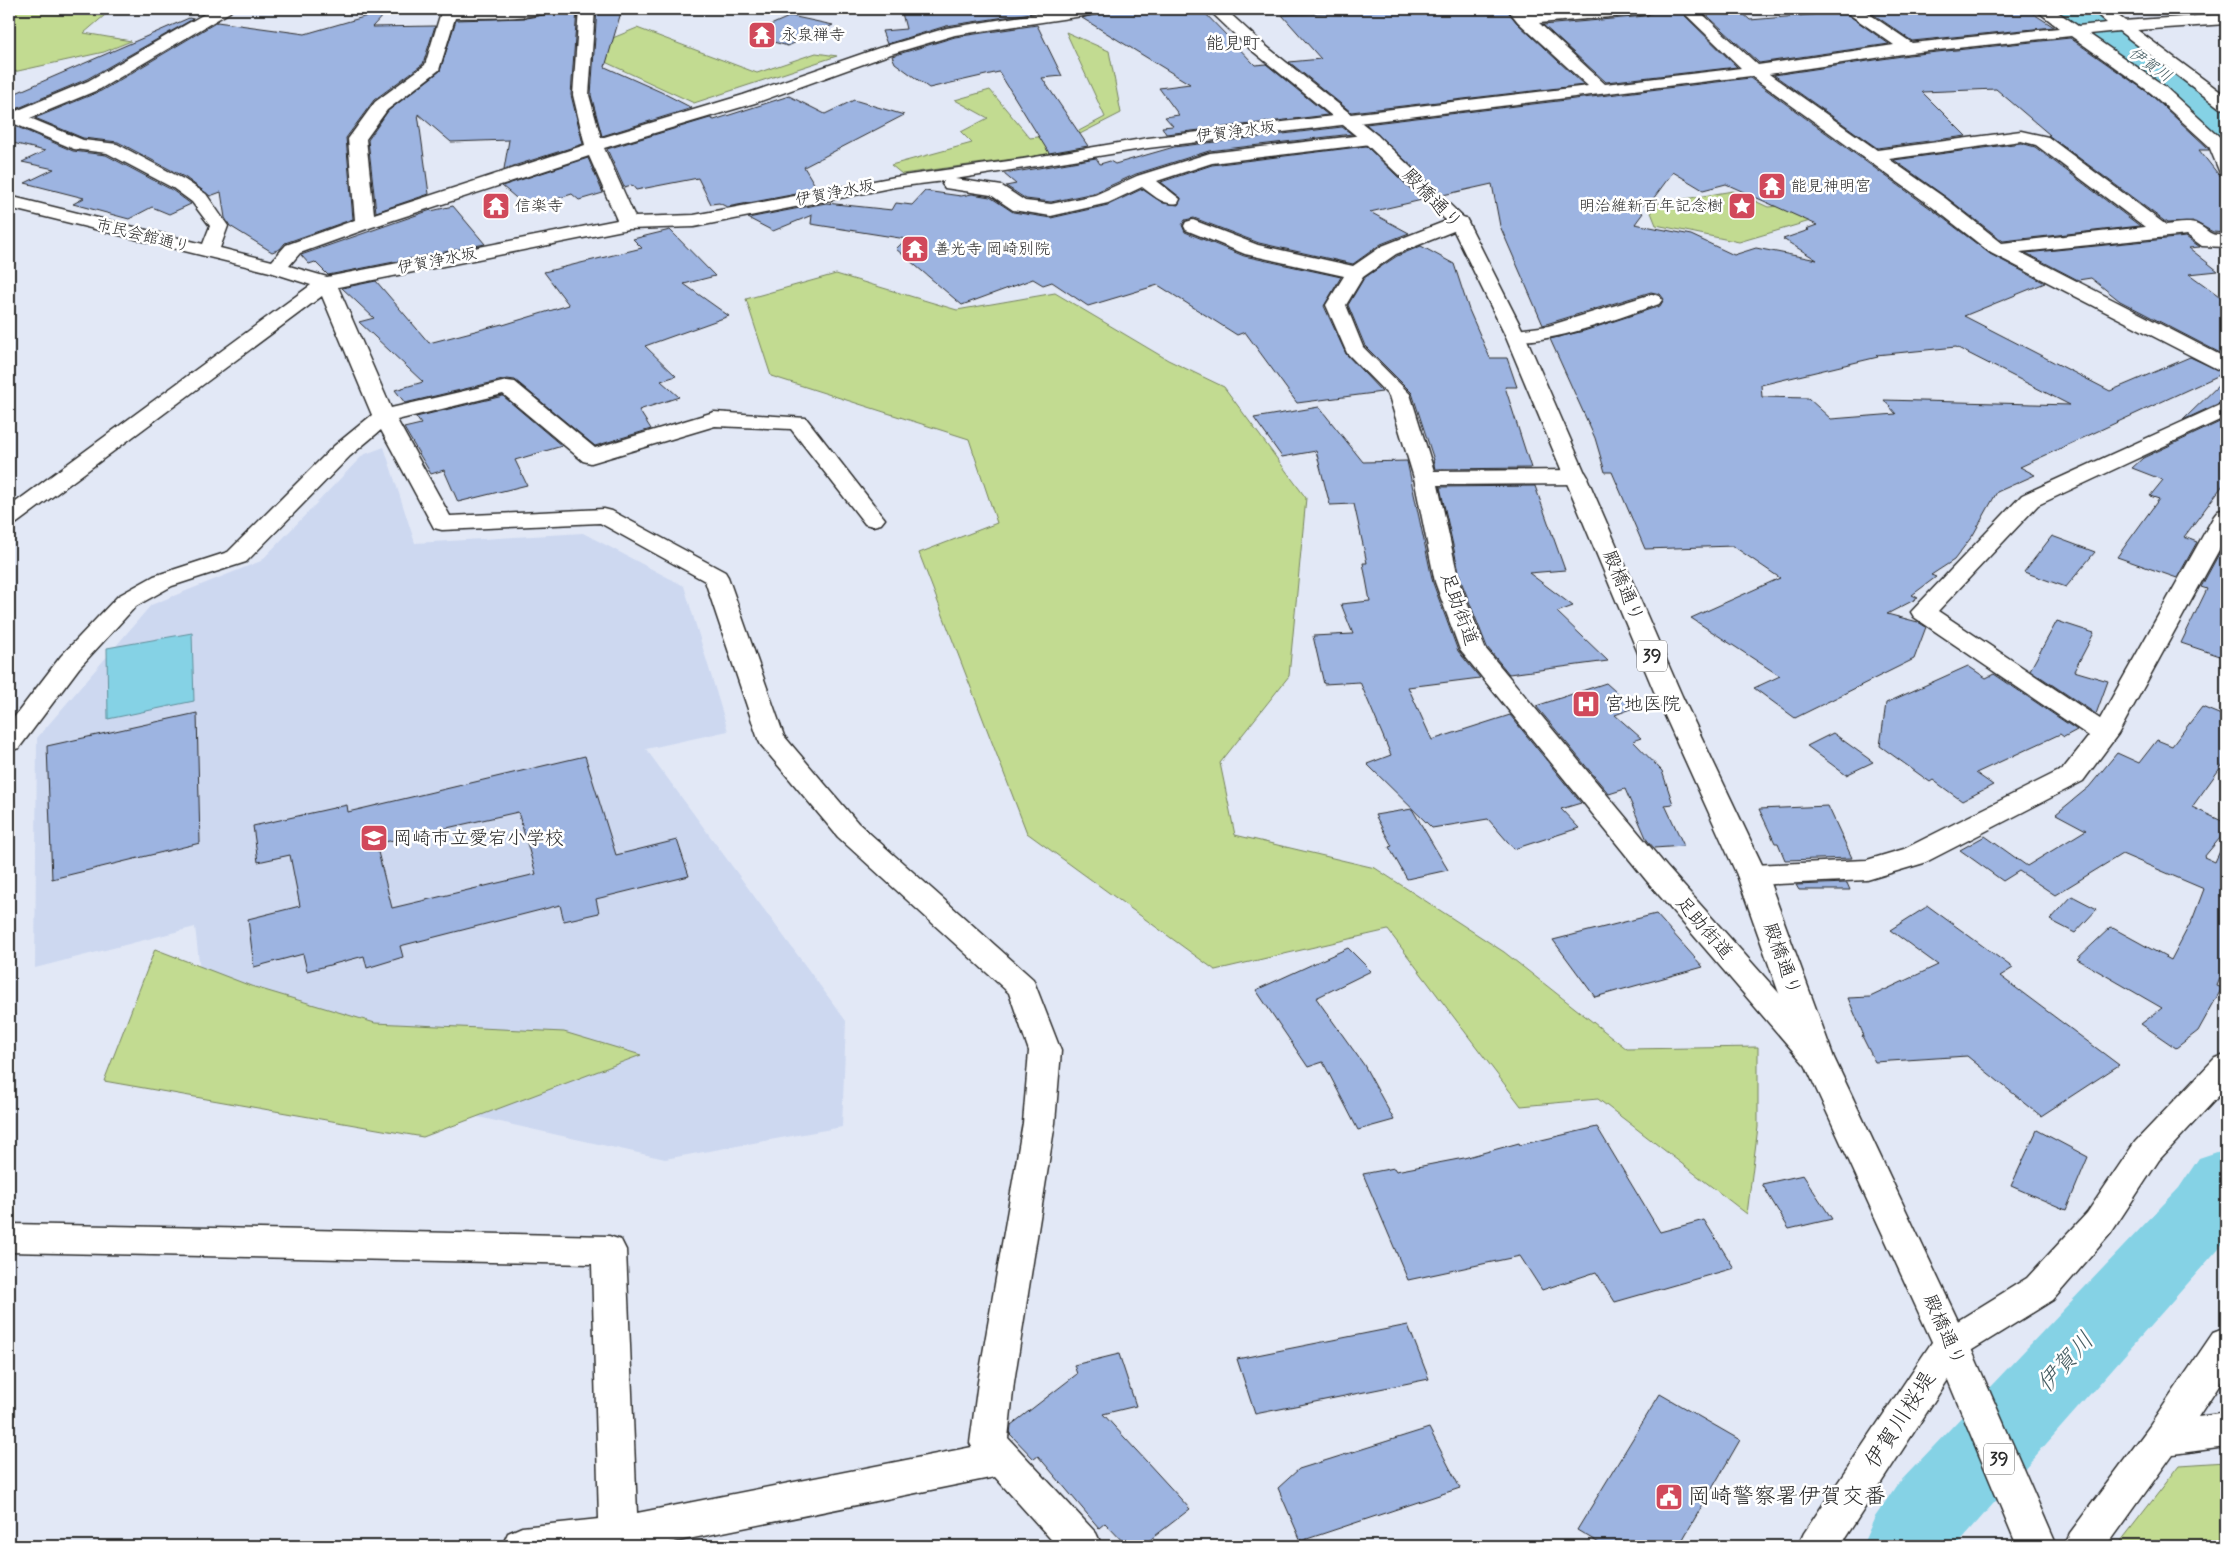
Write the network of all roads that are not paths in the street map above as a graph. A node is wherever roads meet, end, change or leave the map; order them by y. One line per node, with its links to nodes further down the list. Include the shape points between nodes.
1 (224, 9): 20 (street, via 94,85)
2 (543, 9): 11 (street)
3 (588, 9): 23 (street, via 581,95)
4 (1096, 9): 23 (street, via 954,32 885,51 749,99)
5 (1216, 9): 21 (street, 殿橋通り / 39, via 1255,45)
6 (1646, 9): 12 (street)
7 (1688, 9): 17 (street)
8 (1852, 9): 16 (street)
9 (2043, 9): 15 (street)
10 (2099, 9): 14 (street)
11 (450, 11): 31 (street, via 433,67 381,106 357,139)
12 (1520, 14): 18 (street)
13 (2226, 19): 14 (street, 伊賀浄水坂)
14 (2123, 26): 15 (street, 伊賀浄水坂); 19 (street)
15 (2074, 30): 16 (street, 伊賀浄水坂); 25 (street, via 2157,88 2217,144)
16 (1909, 48): 17 (street, 伊賀浄水坂)
17 (1754, 71): 18 (street, 伊賀浄水坂); 24 (street)
18 (1600, 89): 21 (street, 伊賀浄水坂)
19 (2226, 104)
20 (13, 119): 37 (street, via 80,145 111,148 179,184 199,198 219,226)
21 (1348, 119): 22 (street, 殿橋通り / 39); 32 (street, 伊賀浄水坂, via 1148,143 895,182 694,221)
22 (1371, 139): 26 (street, via 1210,158); 30 (street, 殿橋通り / 39)
23 (595, 147): 31 (street); 32 (street)
24 (1874, 156): 34 (street, via 2021,136 2042,140); 36 (street)
25 (2226, 169)
26 (1143, 180): 27 (street, via 1100,199 1051,210 1020,206 996,190 957,183); 28 (street)
27 (914, 186)
28 (1171, 199)
29 (9, 202): 37 (street, 市民会館通り)
30 (1459, 222): 39 (street, 足助街道, via 1389,250); 42 (street, 殿橋通り / 39)
31 (365, 223): 38 (street, via 293,249)
32 (628, 223): 40 (street, 伊賀浄水坂)
33 (1194, 226): 39 (street, via 1252,250)
34 (2162, 232): 35 (street, via 2191,230 2209,242); 36 (street)
35 (2226, 241)
36 (1998, 249): 43 (street)
37 (209, 252): 38 (street, 市民会館通り)
38 (277, 268): 40 (street, 市民会館通り)
39 (1356, 273): 47 (street, 足助街道, via 1336,305 1354,349 1399,394)
40 (326, 283): 45 (street); 49 (street)
41 (1652, 300): 42 (street, via 1550,332)
42 (1515, 335): 46 (street, 殿橋通り / 39)
43 (2226, 366)
44 (2226, 408): 51 (street, via 2030,500 1924,612)
45 (384, 416): 50 (street, via 507,387 591,456 714,418 798,423); 52 (street, via 342,451 236,557 163,581 127,601 70,662); 61 (street, via 442,523 604,516 716,577 770,740 848,830 1022,987 1045,1050 1040,1123 996,1382 989,1442)
46 (1577, 477): 47 (street); 53 (street, 殿橋通り / 39, via 1669,696)
47 (1425, 478): 54 (street, 足助街道, via 1447,582 1473,650 1656,873)
48 (2226, 516): 51 (street)
49 (9, 518)
50 (873, 519)
51 (2105, 734): 53 (street, via 2073,775 1914,856 1867,870)
52 (9, 742)
53 (1752, 876): 54 (street, 殿橋通り / 39)
54 (1818, 1058): 57 (street, 殿橋通り / 39)
55 (2226, 1067): 57 (street, via 2147,1150 2099,1223 2040,1289)
56 (9, 1238): 63 (street, via 609,1250)
57 (1951, 1344): 62 (street, 殿橋通り / 39); 66 (street, 伊賀川桜堤)
58 (2226, 1344): 60 (street)
59 (2226, 1430): 60 (street)
60 (2162, 1440): 67 (street)
61 (1002, 1458): 63 (street); 65 (street)
62 (2033, 1538)
63 (619, 1540): 64 (street)
64 (522, 1546)
65 (1082, 1546)
66 (1818, 1546)
67 (2084, 1546)

